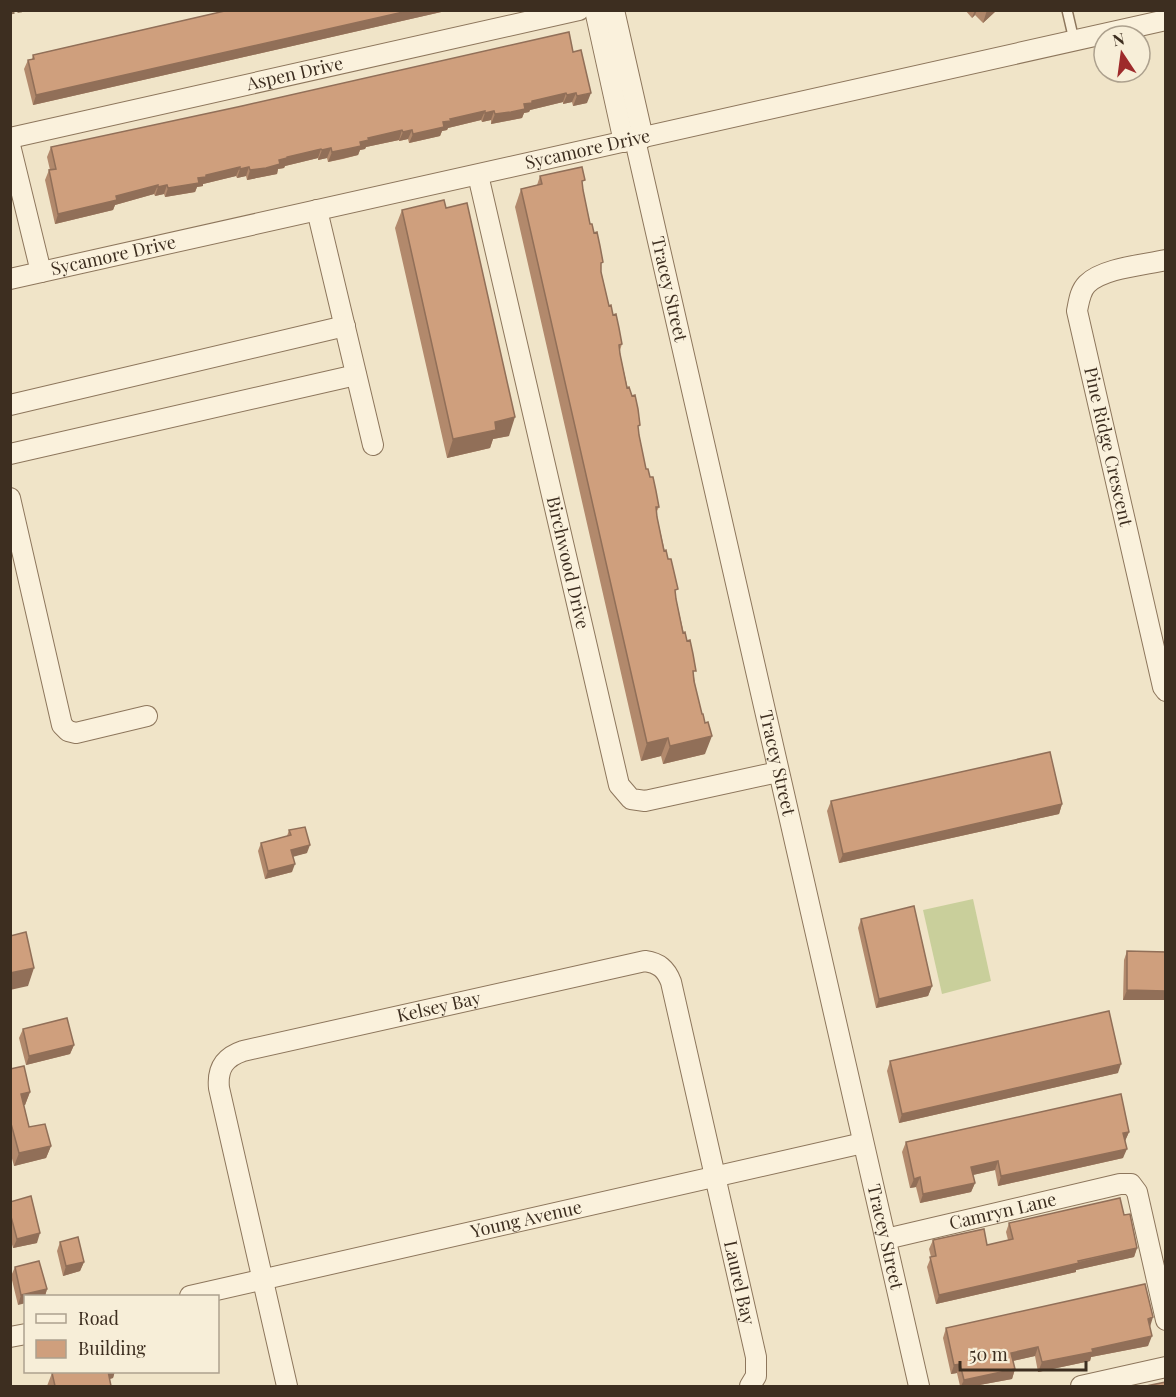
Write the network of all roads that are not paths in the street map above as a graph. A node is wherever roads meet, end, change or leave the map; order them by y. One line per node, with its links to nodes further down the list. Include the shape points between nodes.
1 (579, 10): 7 (street, Aspen Drive)
2 (595, 10): 8 (street)
3 (614, 10): 8 (street)
4 (1067, 10): 6 (lane)
5 (1166, 20): 6 (street, Sycamore Drive)
6 (1074, 40): 8 (street, Sycamore Drive)
7 (10, 138)
8 (634, 140): 10 (street, Sycamore Drive); 23 (street, Tracey Street)
9 (10, 145): 13 (street)
10 (478, 175): 11 (street, Sycamore Drive); 23 (street, Birchwood Drive, via 619,785 631,798 645,801)
11 (317, 210): 13 (street, Sycamore Drive); 15 (street)
12 (1166, 260): 21 (street, Pine Ridge Crescent, via 1098,275 1086,285 1077,310)
13 (41, 272): 14 (street, Sycamore Drive)
14 (10, 279)
15 (345, 326): 16 (street); 17 (street)
16 (356, 375): 18 (street); 19 (street)
17 (10, 405)
18 (373, 445)
19 (10, 454)
20 (10, 498): 22 (street, via 62,725 76,733)
21 (1166, 691)
22 (147, 716)
23 (778, 772): 24 (street, Tracey Street)
24 (864, 1143): 25 (street, Young Avenue); 26 (street, Tracey Street)
25 (716, 1177): 27 (street, Young Avenue); 27 (street, Kelsey Bay, via 671,982 664,969 652,962 635,962 243,1051 228,1058 222,1064 218,1081); 32 (street, Laurel Bay, via 757,1363)
26 (886, 1239): 29 (street, Camryn Lane, via 1131,1184 1137,1192); 33 (street, Tracey Street)
27 (262, 1280): 28 (street, Young Avenue); 31 (street)
28 (194, 1295)
29 (1166, 1320)
30 (1164, 1367): 34 (street)
31 (286, 1386)
32 (750, 1386)
33 (919, 1386)
34 (1082, 1386)

